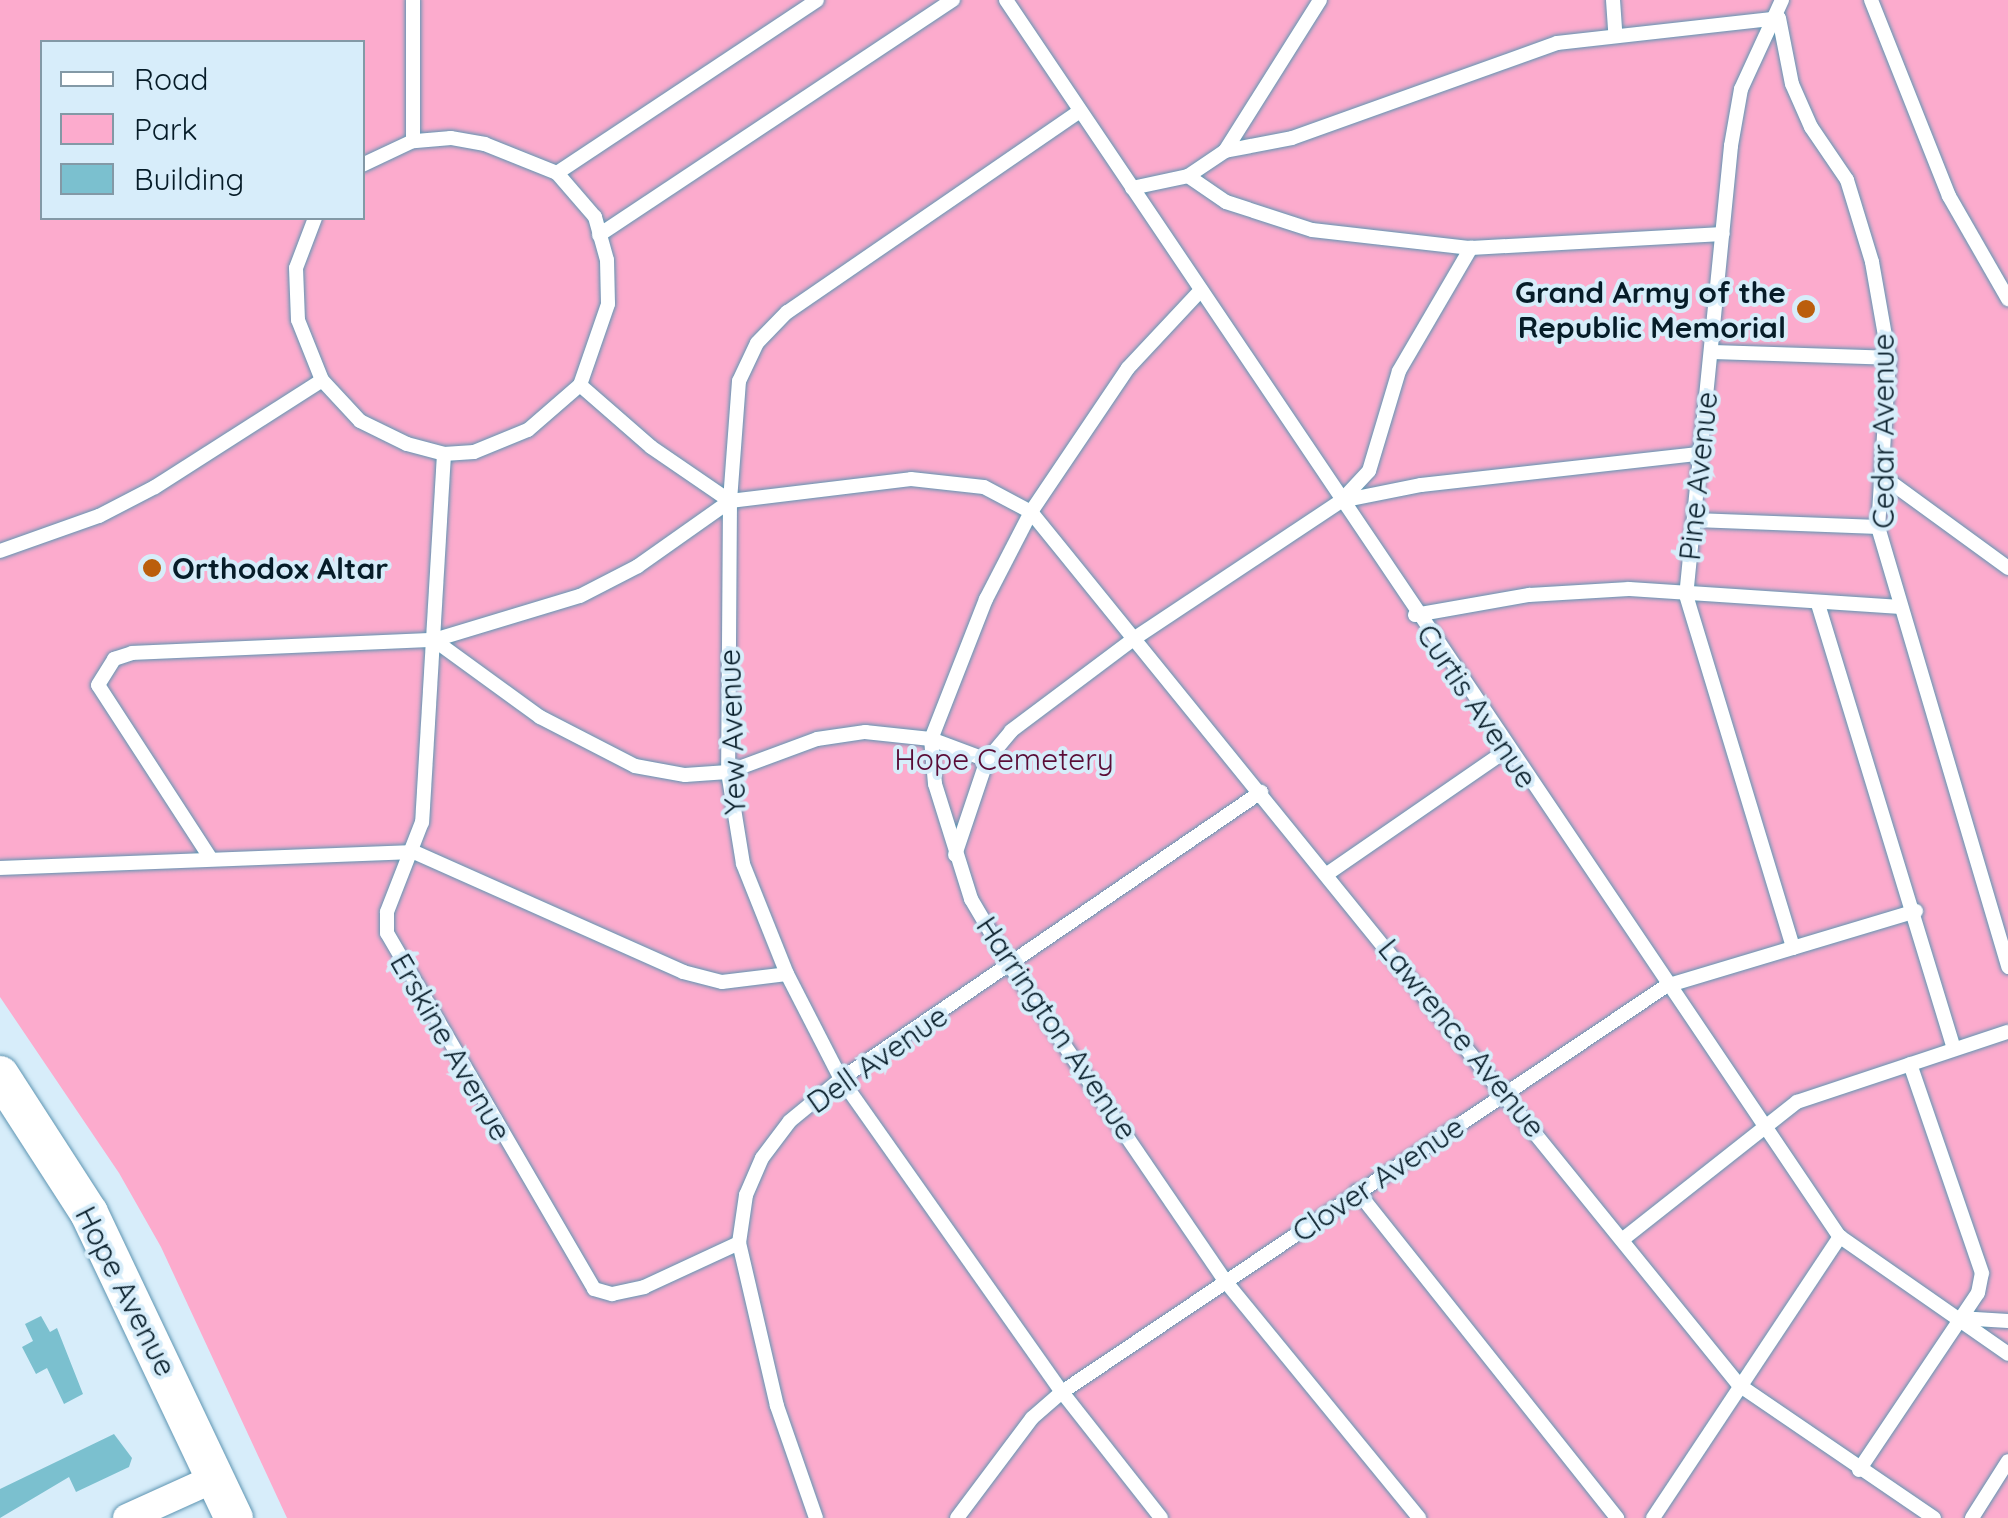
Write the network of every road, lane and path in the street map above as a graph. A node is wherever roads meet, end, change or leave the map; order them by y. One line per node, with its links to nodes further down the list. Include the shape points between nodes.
1 (413, 0): 12 (lane)
2 (816, 0): 15 (lane)
3 (953, 0): 20 (lane)
4 (1006, 0): 11 (lane, Curtis Avenue)
5 (1613, 0): 10 (lane)
6 (1782, 0): 9 (lane, Pine Avenue)
7 (1871, 0): 23 (lane, via 1949,196)
8 (1314, 3): 13 (lane)
9 (1779, 18): 10 (lane); 19 (lane, Pine Avenue, via 1741,89); 25 (lane, Cedar Avenue, via 1792,84 1811,127 1848,180 1872,262)
10 (1615, 32): 13 (lane, via 1508,57 1326,126)
11 (1080, 111): 17 (lane, Curtis Avenue); 31 (lane, Yew Avenue, via 787,312 756,343 739,381)
12 (413, 141): 14 (lane); 15 (lane, via 485,144)
13 (1225, 151): 16 (lane)
14 (365, 165)
15 (556, 173): 20 (lane, via 594,217)
16 (1188, 176): 17 (lane); 21 (lane, via 1226,202 1312,230)
17 (1132, 188): 22 (lane, Curtis Avenue)
18 (314, 220): 26 (lane, via 301,247 294,293)
19 (1723, 234): 21 (lane); 24 (lane, Pine Avenue)
20 (599, 235): 27 (lane, via 608,304)
21 (1471, 248): 32 (lane, via 1399,371 1369,471)
22 (1201, 290): 32 (lane, Curtis Avenue); 33 (lane, Harrington Avenue, via 1128,368)
23 (2008, 299)
24 (1712, 352): 25 (lane); 29 (lane, Pine Avenue)
25 (1888, 358): 30 (lane, Cedar Avenue)
26 (322, 380): 28 (lane, via 382,434); 36 (lane, via 141,494)
27 (580, 385): 28 (lane, via 528,430 474,452); 31 (lane, via 652,448)
28 (444, 454): 43 (lane, Erskine Avenue)
29 (1698, 454): 32 (lane, via 1420,485); 34 (lane, Pine Avenue)
30 (1882, 476): 35 (lane, Cedar Avenue); 37 (lane)
31 (730, 501): 33 (lane, via 911,478 984,488); 43 (lane, via 638,566 580,596); 47 (lane, Yew Avenue)
32 (1341, 502): 41 (lane, Curtis Avenue); 42 (lane)
33 (1031, 512): 42 (lane, Lawrence Avenue); 44 (lane, Harrington Avenue, via 986,599)
34 (1696, 520): 35 (lane); 38 (lane, Pine Avenue)
35 (1878, 527): 40 (lane, Cedar Avenue)
36 (0, 551)
37 (2008, 568)
38 (1686, 595): 39 (lane); 41 (lane, via 1629,589 1529,595); 55 (lane, Pine Avenue)
39 (1818, 604): 40 (lane); 54 (lane)
40 (1897, 607): 57 (lane, Cedar Avenue)
41 (1416, 615): 45 (lane, Curtis Avenue)
42 (1136, 638): 46 (lane, via 1010,732); 48 (lane, Lawrence Avenue)
43 (434, 640): 47 (lane, via 596,750 685,776); 49 (lane, Erskine Avenue, via 422,822); 51 (lane, via 132,653 100,673 108,702)
44 (931, 740): 46 (lane); 47 (lane, via 866,732 817,739); 50 (lane, Harrington Avenue, via 942,819)
45 (1507, 750): 53 (lane); 59 (lane, Curtis Avenue)
46 (987, 760): 50 (lane)
47 (728, 772): 58 (lane, Yew Avenue, via 743,864)
48 (1261, 792): 53 (lane, Lawrence Avenue); 56 (lane, Dell Avenue)
49 (414, 852): 51 (lane); 58 (lane, via 683,972 722,982); 70 (lane, Erskine Avenue, via 386,912 387,932 583,1277 612,1294)
50 (955, 856): 56 (lane, Harrington Avenue, via 971,899)
51 (211, 859): 52 (lane)
52 (0, 868)
53 (1328, 874): 65 (lane, Lawrence Avenue)
54 (1916, 911): 55 (lane, Clover Avenue); 61 (lane)
55 (1793, 948): 59 (lane, Clover Avenue)
56 (1011, 967): 64 (lane, Dell Avenue); 71 (lane, Harrington Avenue)
57 (2008, 967)
58 (787, 974): 64 (lane, Yew Avenue)
59 (1666, 986): 65 (lane, Clover Avenue); 66 (lane, Curtis Avenue)
60 (2008, 1032): 61 (lane)
61 (1954, 1048): 62 (lane)
62 (1910, 1064): 66 (lane, via 1796,1102); 72 (lane, via 1982,1273 1978,1293)
63 (0, 1075): 79 (main road, Hope Avenue, via 90,1213)
64 (841, 1079): 70 (lane, Dell Avenue, via 790,1121 762,1158 746,1195); 76 (lane, Yew Avenue)
65 (1508, 1092): 67 (lane, Clover Avenue); 69 (lane, Lawrence Avenue)
66 (1762, 1127): 68 (lane, Curtis Avenue); 69 (lane)
67 (1357, 1191): 71 (lane, Clover Avenue); 86 (lane)
68 (1840, 1236): 72 (lane, Curtis Avenue); 75 (lane)
69 (1622, 1240): 75 (lane, Lawrence Avenue)
70 (739, 1243): 82 (lane, Dell Avenue, via 777,1406)
71 (1226, 1282): 76 (lane, Clover Avenue); 85 (lane, Harrington Avenue)
72 (1956, 1318): 73 (lane); 74 (lane, Curtis Avenue); 78 (lane)
73 (2008, 1321)
74 (2008, 1354)
75 (1739, 1385): 78 (lane, Lawrence Avenue); 87 (lane)
76 (1062, 1392): 83 (lane, Clover Avenue, via 1032,1418); 84 (lane, Yew Avenue)
77 (2008, 1462): 89 (lane)
78 (1859, 1470): 88 (lane, Lawrence Avenue)
79 (215, 1478): 80 (street); 81 (main road, Hope Avenue)
80 (127, 1518)
81 (234, 1518)
82 (816, 1518)
83 (957, 1518)
84 (1161, 1518)
85 (1419, 1518)
86 (1617, 1518)
87 (1653, 1518)
88 (1934, 1518)
89 (1972, 1518)

